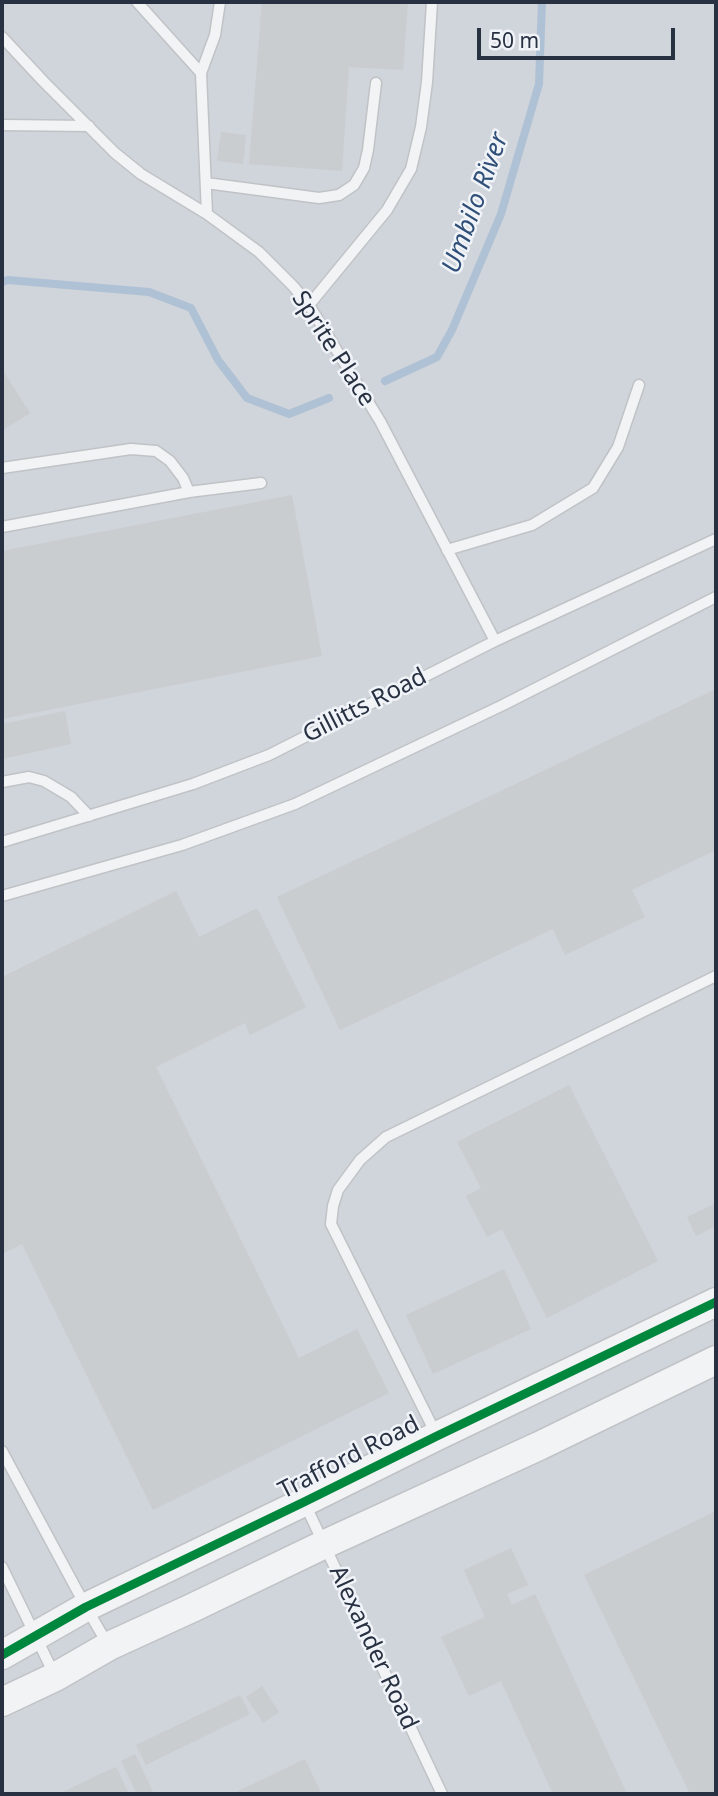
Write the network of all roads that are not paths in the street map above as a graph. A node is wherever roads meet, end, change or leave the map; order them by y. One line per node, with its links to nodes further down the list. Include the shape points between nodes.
1 (138, 2): 5 (lane)
2 (220, 2): 5 (lane, via 215,35)
3 (432, 2): 11 (lane, via 427,82 411,169 387,210)
4 (2, 37): 8 (lane, Sprite Place)
5 (201, 73): 9 (lane)
6 (376, 83): 9 (lane, via 364,168 354,185 340,195 319,198)
7 (2, 125): 8 (lane)
8 (89, 126): 10 (lane, Sprite Place, via 141,173)
9 (206, 183): 10 (lane)
10 (207, 214): 11 (lane, Sprite Place, via 260,252)
11 (309, 305): 18 (lane, Sprite Place, via 380,421)
12 (639, 385): 18 (lane, via 618,447 593,488 532,525)
13 (2, 468): 15 (lane, via 131,449 156,451 177,469)
14 (261, 483): 15 (lane)
15 (189, 492): 16 (lane)
16 (2, 527)
17 (716, 539): 20 (lane, Gillitts Road)
18 (447, 551): 20 (lane, Sprite Place)
19 (716, 597): 24 (lane, via 295,804 182,845)
20 (495, 641): 22 (lane, Gillitts Road, via 269,755)
21 (2, 782): 22 (lane, via 29,776 44,780 71,797)
22 (89, 816): 23 (lane, Gillitts Road)
23 (2, 842)
24 (2, 896)
25 (716, 976): 28 (lane, via 386,1137 360,1160 338,1190 331,1224)
26 (716, 1302): 28 (street, Trafford Road)
27 (716, 1360): 31 (street)
28 (437, 1436): 30 (street, Trafford Road)
29 (2, 1451): 33 (lane)
30 (304, 1502): 31 (lane, Alexander Road); 33 (street, Trafford Road)
31 (325, 1544): 35 (street); 39 (lane, Alexander Road)
32 (2, 1567): 34 (lane)
33 (86, 1607): 34 (street, Trafford Road); 35 (lane)
34 (34, 1636): 36 (street, Trafford Road); 37 (lane)
35 (109, 1646): 37 (street)
36 (2, 1655)
37 (55, 1677): 38 (street)
38 (2, 1702)
39 (442, 1794)

